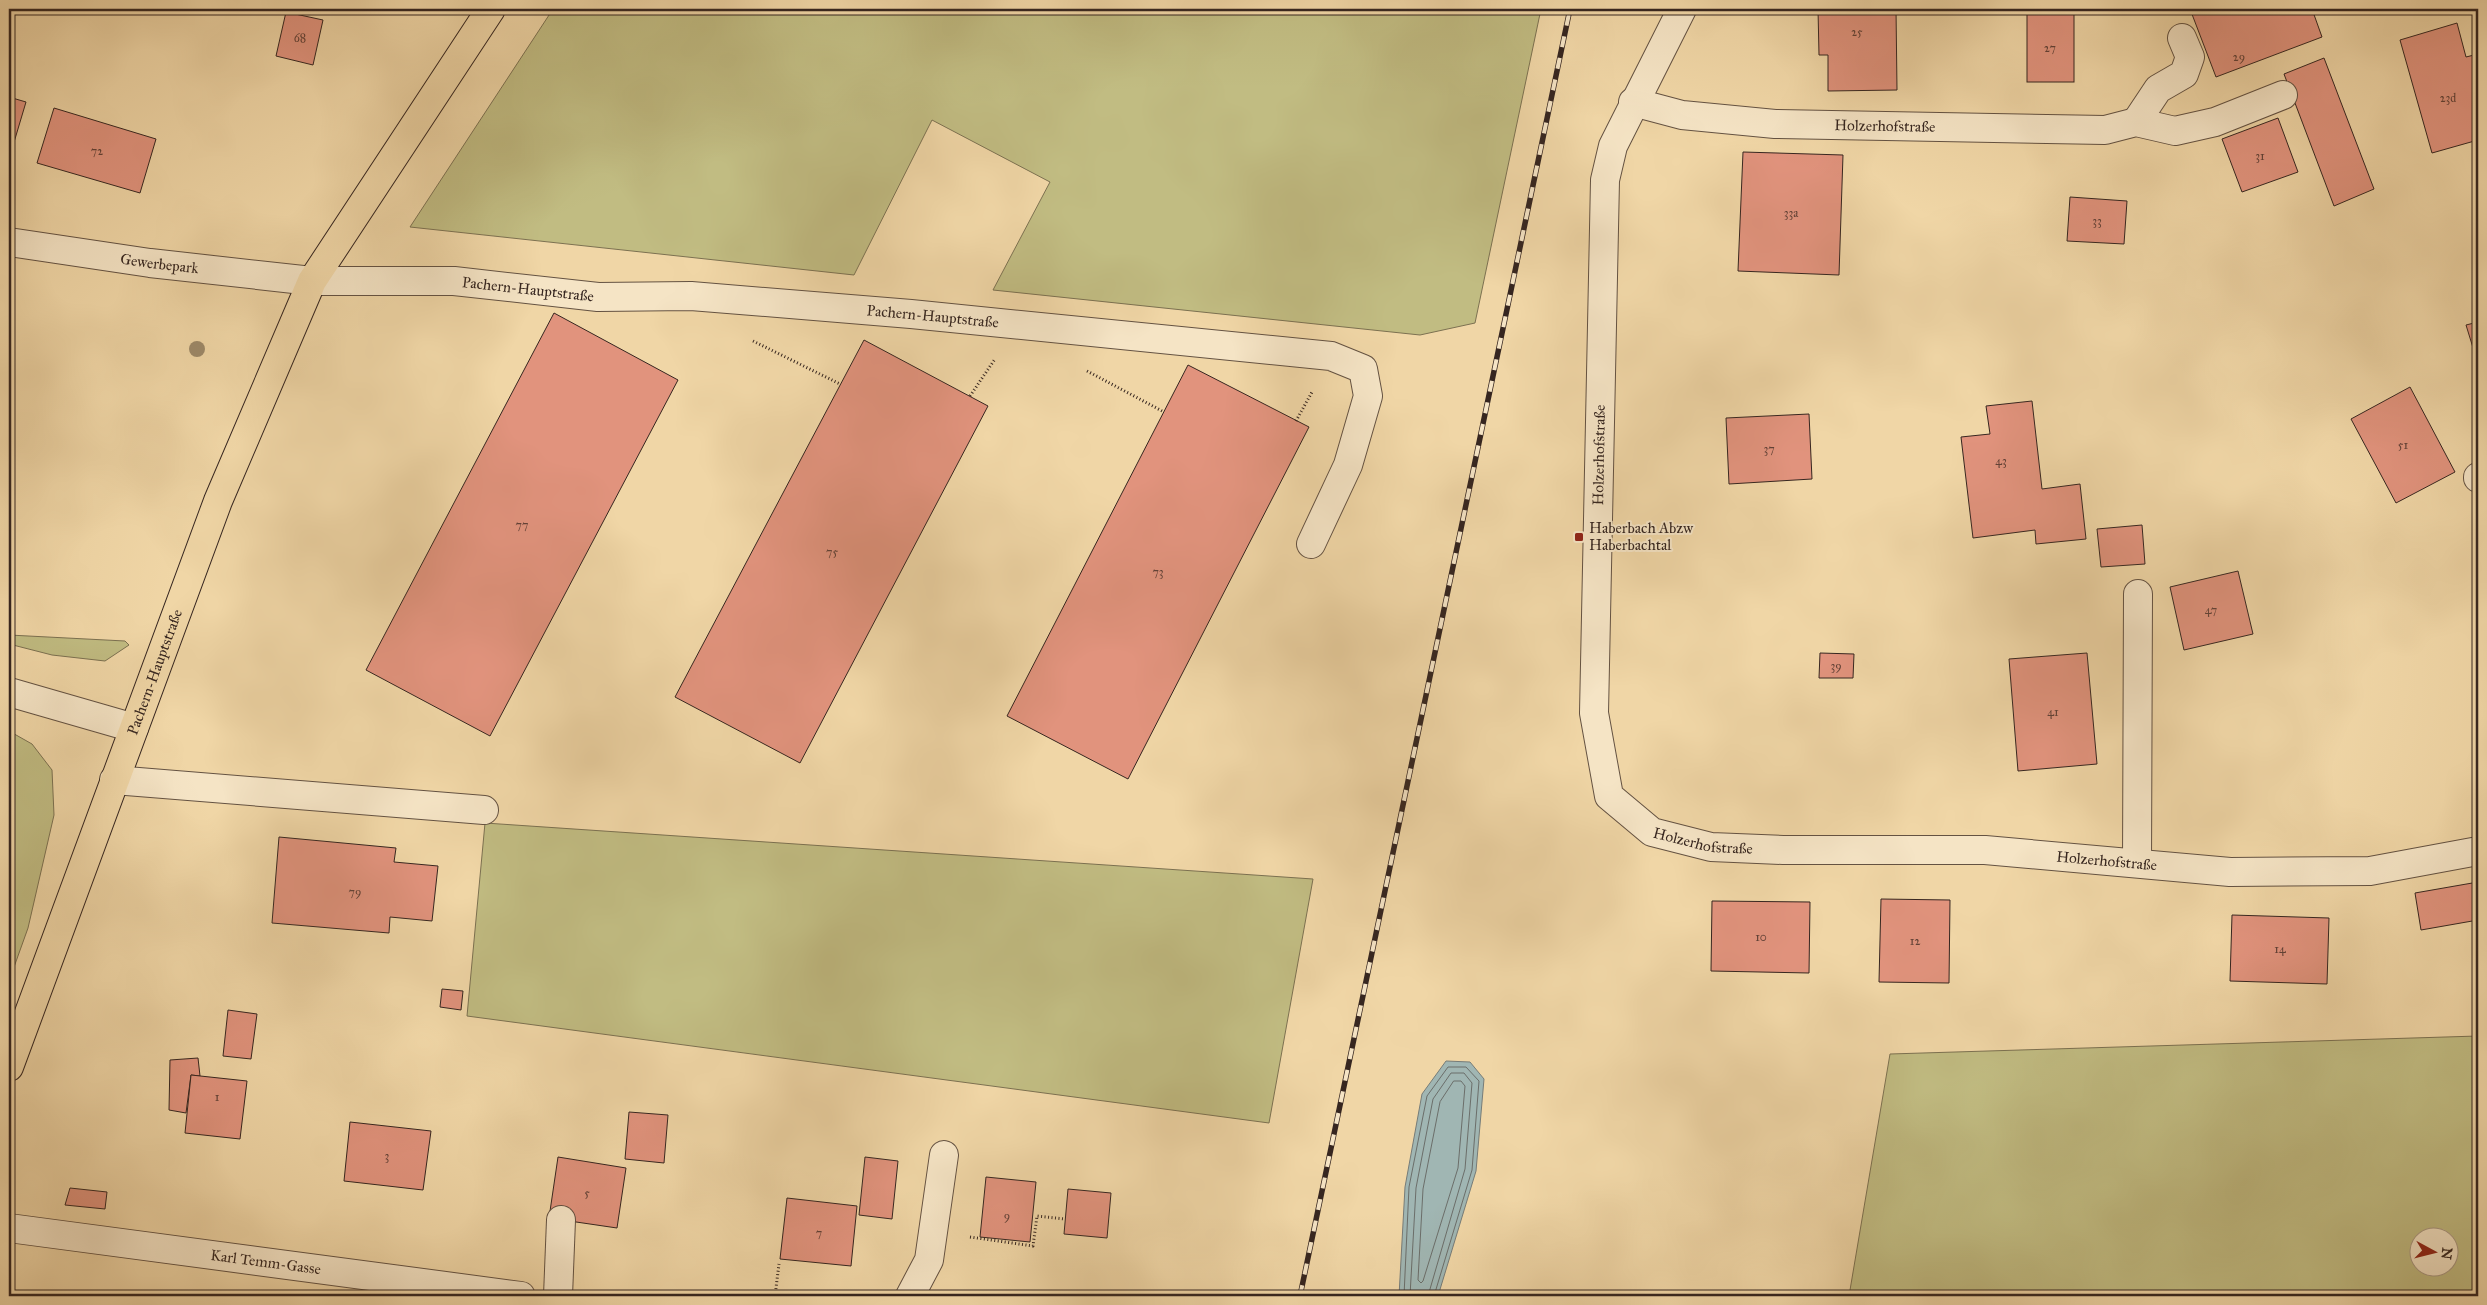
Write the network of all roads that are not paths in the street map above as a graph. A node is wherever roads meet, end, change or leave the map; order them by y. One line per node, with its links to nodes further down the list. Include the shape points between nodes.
1 (491, 9): 8 (main road, Pachern-Hauptstraße)
2 (1682, 9): 5 (street, Holzerhofstraße)
3 (2182, 38): 6 (street, via 2190,57 2184,74 2158,89)
4 (2283, 95): 6 (street, via 2216,122 2175,130)
5 (1634, 102): 6 (street, Holzerhofstraße, via 1682,115 1775,124 2105,130); 16 (street, Holzerhofstraße, via 1613,146 1605,180 1594,712 1609,796 1652,832 1711,847 1985,850)
6 (2136, 122)
7 (9, 242): 8 (street, Gewerbepark, via 150,263)
8 (312, 281): 9 (street, Pachern-Hauptstraße, via 454,281 598,297 691,296 911,314 1331,356 1363,369 1368,396 1348,465); 12 (main road, Pachern-Hauptstraße, via 218,501)
9 (1311, 544)
10 (2138, 594): 16 (street)
11 (9, 692): 12 (street)
12 (134, 728): 13 (main road, Pachern-Hauptstraße)
13 (114, 780): 14 (street); 17 (main road, Pachern-Hauptstraße)
14 (484, 810)
15 (2478, 851): 16 (street, Holzerhofstraße, via 2370,871 2230,872)
16 (2137, 863)
17 (9, 1067)
18 (944, 1155): 23 (street, via 928,1260)
19 (561, 1220): 22 (street)
20 (9, 1228): 21 (street, Karl Temm-Gasse)
21 (522, 1296)
22 (558, 1296)
23 (910, 1296)

